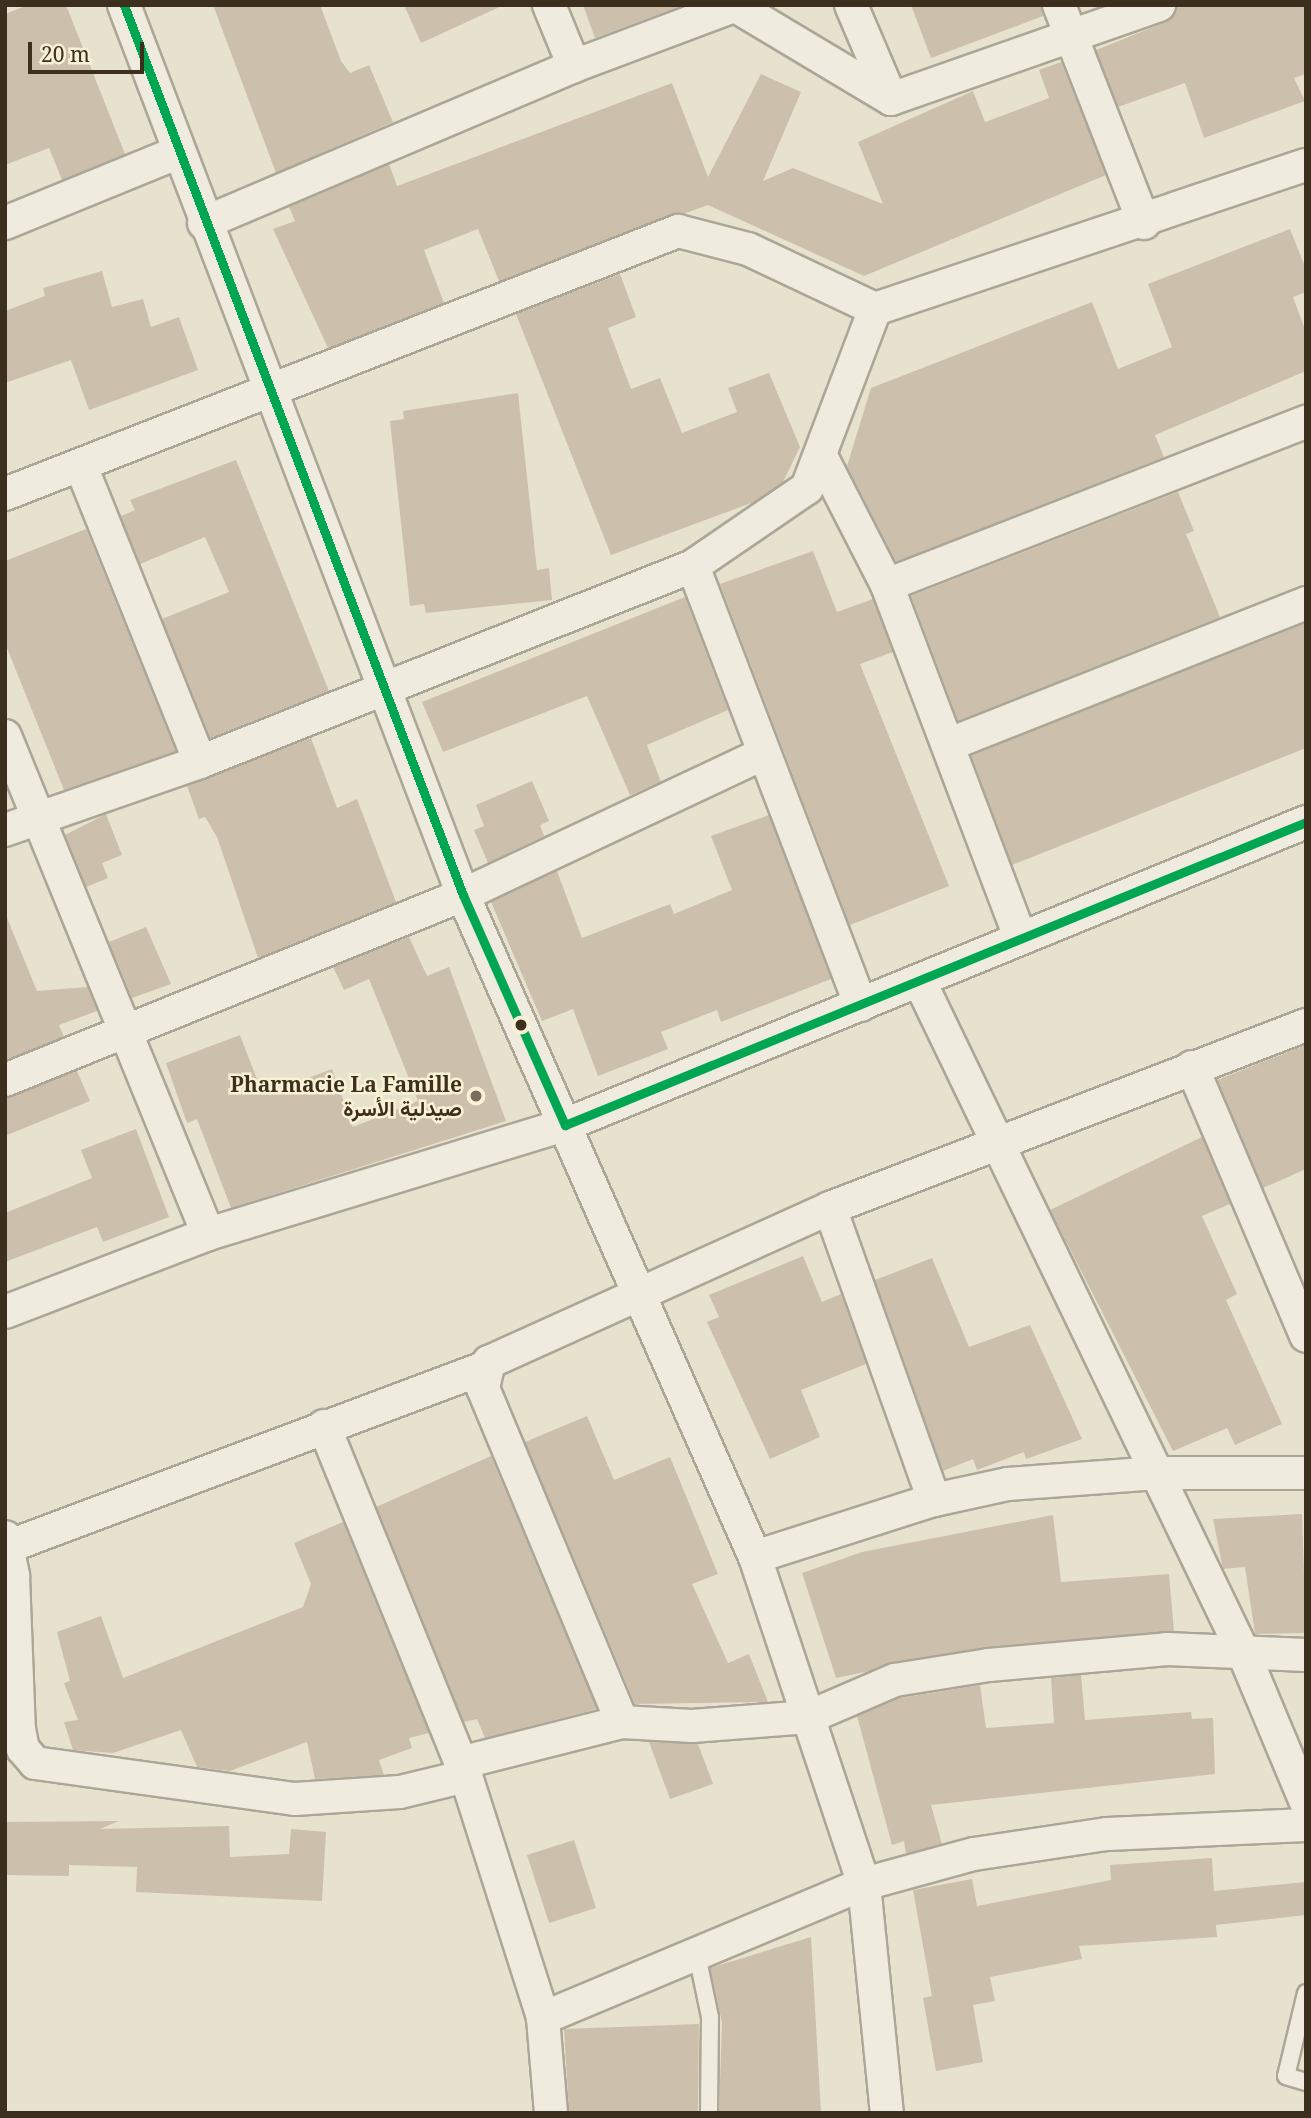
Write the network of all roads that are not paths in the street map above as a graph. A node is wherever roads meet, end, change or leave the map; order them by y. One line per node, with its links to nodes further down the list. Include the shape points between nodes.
1 (124, 5): 10 (street)
2 (549, 5): 8 (street)
3 (851, 5): 9 (street)
4 (1059, 5): 7 (street)
5 (1159, 5): 7 (street)
6 (734, 6): 8 (street); 9 (street)
7 (1072, 39): 9 (street); 12 (street)
8 (574, 66): 14 (street)
9 (891, 99)
10 (179, 152): 13 (street); 14 (street)
11 (1306, 165): 12 (street)
12 (1144, 222): 15 (street)
13 (5, 223)
14 (204, 223): 16 (street)
15 (875, 309): 16 (street, via 748,249 678,231); 18 (street)
16 (271, 396): 19 (street); 24 (street)
17 (1306, 422): 22 (street)
18 (822, 458): 21 (street, via 807,488 782,512); 22 (street)
19 (81, 466): 20 (street); 28 (street)
20 (5, 495)
21 (693, 566): 24 (street); 27 (street)
22 (887, 585): 26 (street)
23 (1306, 603): 26 (street)
24 (385, 691): 28 (street); 32 (street)
25 (5, 736): 29 (street)
26 (950, 744): 33 (street)
27 (761, 755): 32 (street); 35 (street)
28 (200, 762): 29 (street)
29 (39, 820): 31 (street); 37 (street)
30 (1306, 822): 33 (street)
31 (5, 830)
32 (463, 895): 37 (street); 40 (street)
33 (1019, 935): 34 (street)
34 (920, 982): 35 (street); 41 (street)
35 (860, 1005): 40 (street)
36 (1306, 1025): 38 (street)
37 (125, 1033): 39 (street); 43 (street)
38 (1192, 1067): 41 (street); 46 (street)
39 (5, 1080)
40 (565, 1125): 43 (street); 44 (street)
41 (998, 1144): 42 (street); 49 (street)
42 (830, 1208): 44 (street); 51 (street)
43 (208, 1234): 45 (street)
44 (644, 1295): 47 (street); 53 (street)
45 (5, 1312)
46 (1306, 1336)
47 (484, 1368): 48 (street); 57 (street, via 483,1388)
48 (324, 1426): 52 (street); 58 (street)
49 (1158, 1473): 50 (street); 51 (street, via 1008,1484); 54 (street)
50 (1306, 1473)
51 (934, 1500): 53 (street)
52 (6, 1542): 58 (street, via 19,1728 23,1749 35,1763 295,1799 400,1792)
53 (755, 1557): 56 (street)
54 (1244, 1654): 55 (street); 56 (street, via 1167,1649 989,1665 895,1680); 59 (street)
55 (1306, 1655)
56 (809, 1717): 57 (street, via 692,1726); 61 (street)
57 (622, 1722): 58 (street)
58 (463, 1769): 64 (street)
59 (1306, 1802)
60 (1306, 1825): 61 (street, via 1107,1834 974,1854)
61 (864, 1884): 62 (street); 68 (street)
62 (696, 1950): 64 (street); 67 (lane, via 710,2017)
63 (1306, 1993): 65 (lane, via 1286,2076)
64 (543, 2018): 66 (street)
65 (1306, 2082)
66 (551, 2113)
67 (709, 2113)
68 (887, 2113)

